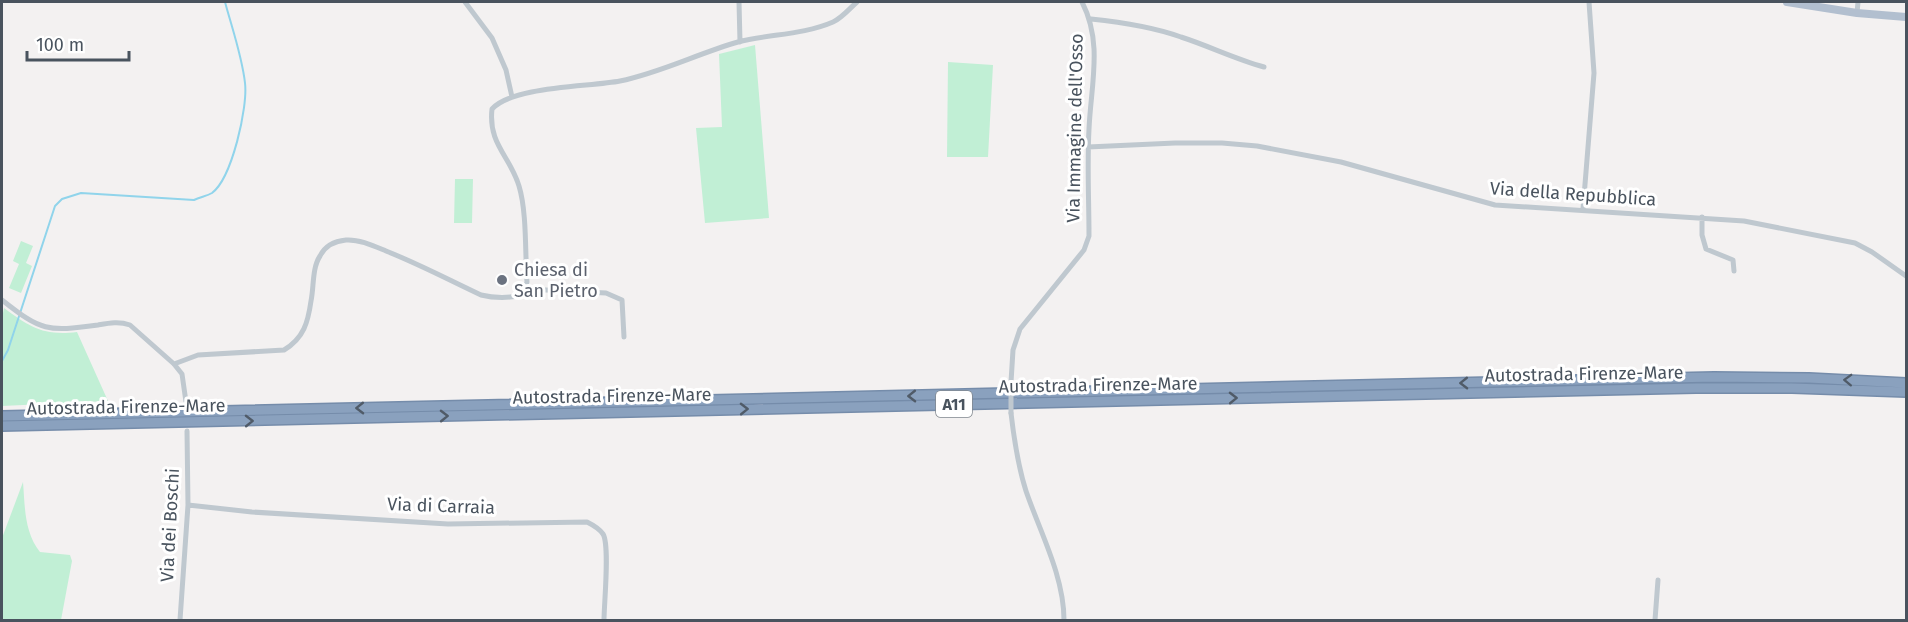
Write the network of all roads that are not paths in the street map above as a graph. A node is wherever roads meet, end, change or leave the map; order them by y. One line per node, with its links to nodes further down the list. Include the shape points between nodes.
1 (465, 2): 13 (street, via 492,38 506,69)
2 (739, 2): 11 (street)
3 (857, 2): 11 (street, via 834,22)
4 (1082, 2): 10 (street, Via Immagine dell'Osso)
5 (1589, 2): 15 (street, via 1594,73)
6 (1787, 2): 8 (main road)
7 (1858, 2): 8 (street)
8 (1857, 12): 9 (main road)
9 (1906, 17)
10 (1090, 19): 12 (street, via 1163,31); 14 (street, Via Immagine dell'Osso, via 1095,45)
11 (740, 42): 13 (street, via 621,80)
12 (1263, 67)
13 (512, 97): 19 (street, via 497,104 491,120 495,140 514,174 522,199)
14 (1088, 147): 15 (street, Via della Repubblica, via 1175,143 1257,146 1341,162 1487,204); 33 (street, Via Immagine dell'Osso, bridge, via 1089,236 1084,250 1020,329 1013,350 1011,382 1016,450 1025,489 1056,573)
15 (1583, 209): 16 (street, Via della Repubblica)
16 (1702, 217): 17 (street, via 1701,235 1706,249 1733,260); 18 (street, Via della Repubblica, via 1845,239)
17 (1734, 271)
18 (1906, 276)
19 (526, 289): 21 (street, via 614,295 622,300); 22 (street, via 518,296 489,297 367,244 338,242 319,257 309,318 294,344 284,350 198,355)
20 (2, 300): 22 (street, via 26,320 53,329 121,322 130,325)
21 (624, 337)
22 (174, 364): 25 (street, via 182,374)
23 (1906, 383): 26 (highway, Autostrada Firenze-Mare / A11, one-way to 26, via 1714,377)
24 (1906, 392): 27 (highway, Autostrada Firenze-Mare / A11, one-way to 24, via 1696,388)
25 (186, 402)
26 (2, 416)
27 (2, 426)
28 (187, 431): 29 (street, Via dei Boschi)
29 (188, 505): 31 (street, Via dei Boschi); 32 (street, Via di Carraia, via 448,524 587,522 604,536)
30 (1658, 580): 34 (street)
31 (180, 621)
32 (604, 621)
33 (1065, 621)
34 (1655, 621)

